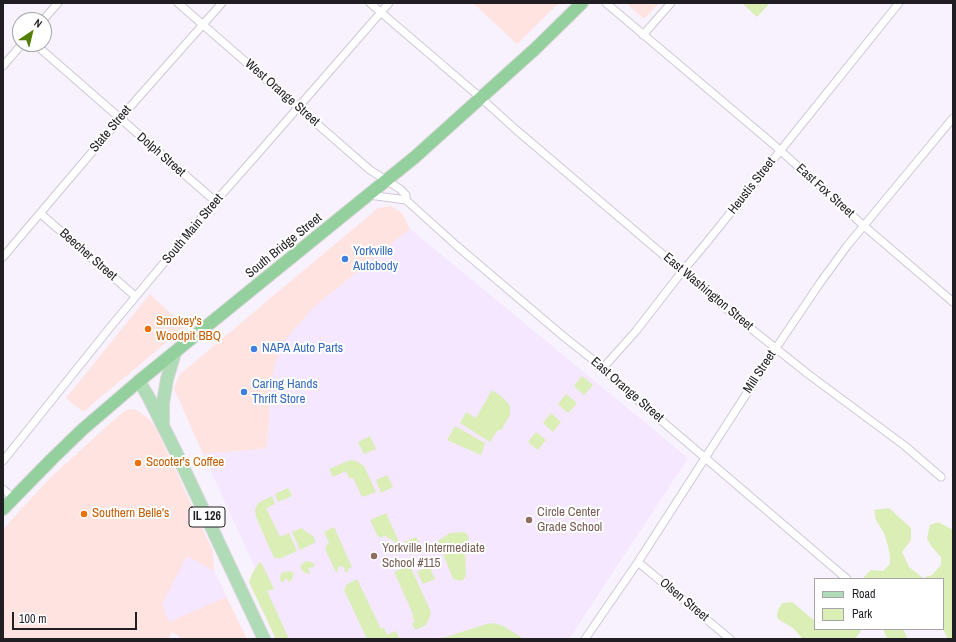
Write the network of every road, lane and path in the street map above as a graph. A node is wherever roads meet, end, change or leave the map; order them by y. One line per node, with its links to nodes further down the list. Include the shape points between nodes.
1 (58, 3): 10 (street)
2 (178, 3): 12 (street, West Orange Street)
3 (222, 3): 12 (street, State Street)
4 (370, 3): 11 (street, East Washington Street)
5 (389, 3): 11 (street, South Main Street)
6 (582, 3): 17 (highway, South Bridge Street)
7 (606, 3): 13 (street, East Fox Street)
8 (671, 3): 13 (street)
9 (899, 3): 21 (street, Heustis Street)
10 (50, 12)
11 (381, 12): 17 (street, East Washington Street); 18 (street, South Main Street)
12 (204, 24): 18 (street, West Orange Street); 20 (street, State Street)
13 (643, 35): 21 (street, East Fox Street)
14 (15, 52): 16 (street)
15 (44, 52): 20 (street, Dolph Street)
16 (3, 66)
17 (481, 98): 22 (highway, South Bridge Street); 29 (street, East Washington Street)
18 (298, 108): 22 (street, West Orange Street, via 370,170); 25 (street, South Main Street)
19 (953, 118): 27 (street, Mill Street)
20 (120, 119): 25 (street, Dolph Street); 26 (street, State Street)
21 (780, 150): 27 (street, East Fox Street); 29 (street, Heustis Street)
22 (386, 180): 23 (highway, South Bridge Street); 24 (street, East Orange Street, via 400,188)
23 (369, 195): 24 (street); 33 (highway, South Bridge Street)
24 (406, 200): 34 (street, East Orange Street, via 467,255)
25 (215, 201): 30 (street, South Main Street)
26 (41, 214): 28 (street, State Street); 30 (street, Beecher Street)
27 (864, 226): 31 (street, East Fox Street); 32 (street, Mill Street, via 830,268)
28 (3, 258)
29 (683, 270): 32 (street, East Washington Street); 34 (street, Heustis Street, via 636,331)
30 (135, 296): 38 (street, South Main Street)
31 (953, 302)
32 (776, 348): 37 (street, Mill Street); 39 (street, East Washington Street, via 905,446)
33 (175, 353): 35 (highway, South Bridge Street); 36 (main road, via 163,403)
34 (603, 368): 37 (street, East Orange Street)
35 (140, 381): 36 (main road); 41 (highway, South Bridge Street, via 78,434)
36 (164, 427): 45 (main road, IL 126)
37 (706, 458): 43 (street, Mill Street); 44 (street, East Orange Street)
38 (3, 461)
39 (941, 477)
40 (3, 489): 41 (street)
41 (13, 498): 42 (highway, South Bridge Street)
42 (3, 509)
43 (638, 562): 46 (street, Mill Street); 47 (street, Olsen Street)
44 (846, 578)
45 (264, 639)
46 (585, 639)
47 (730, 639)

